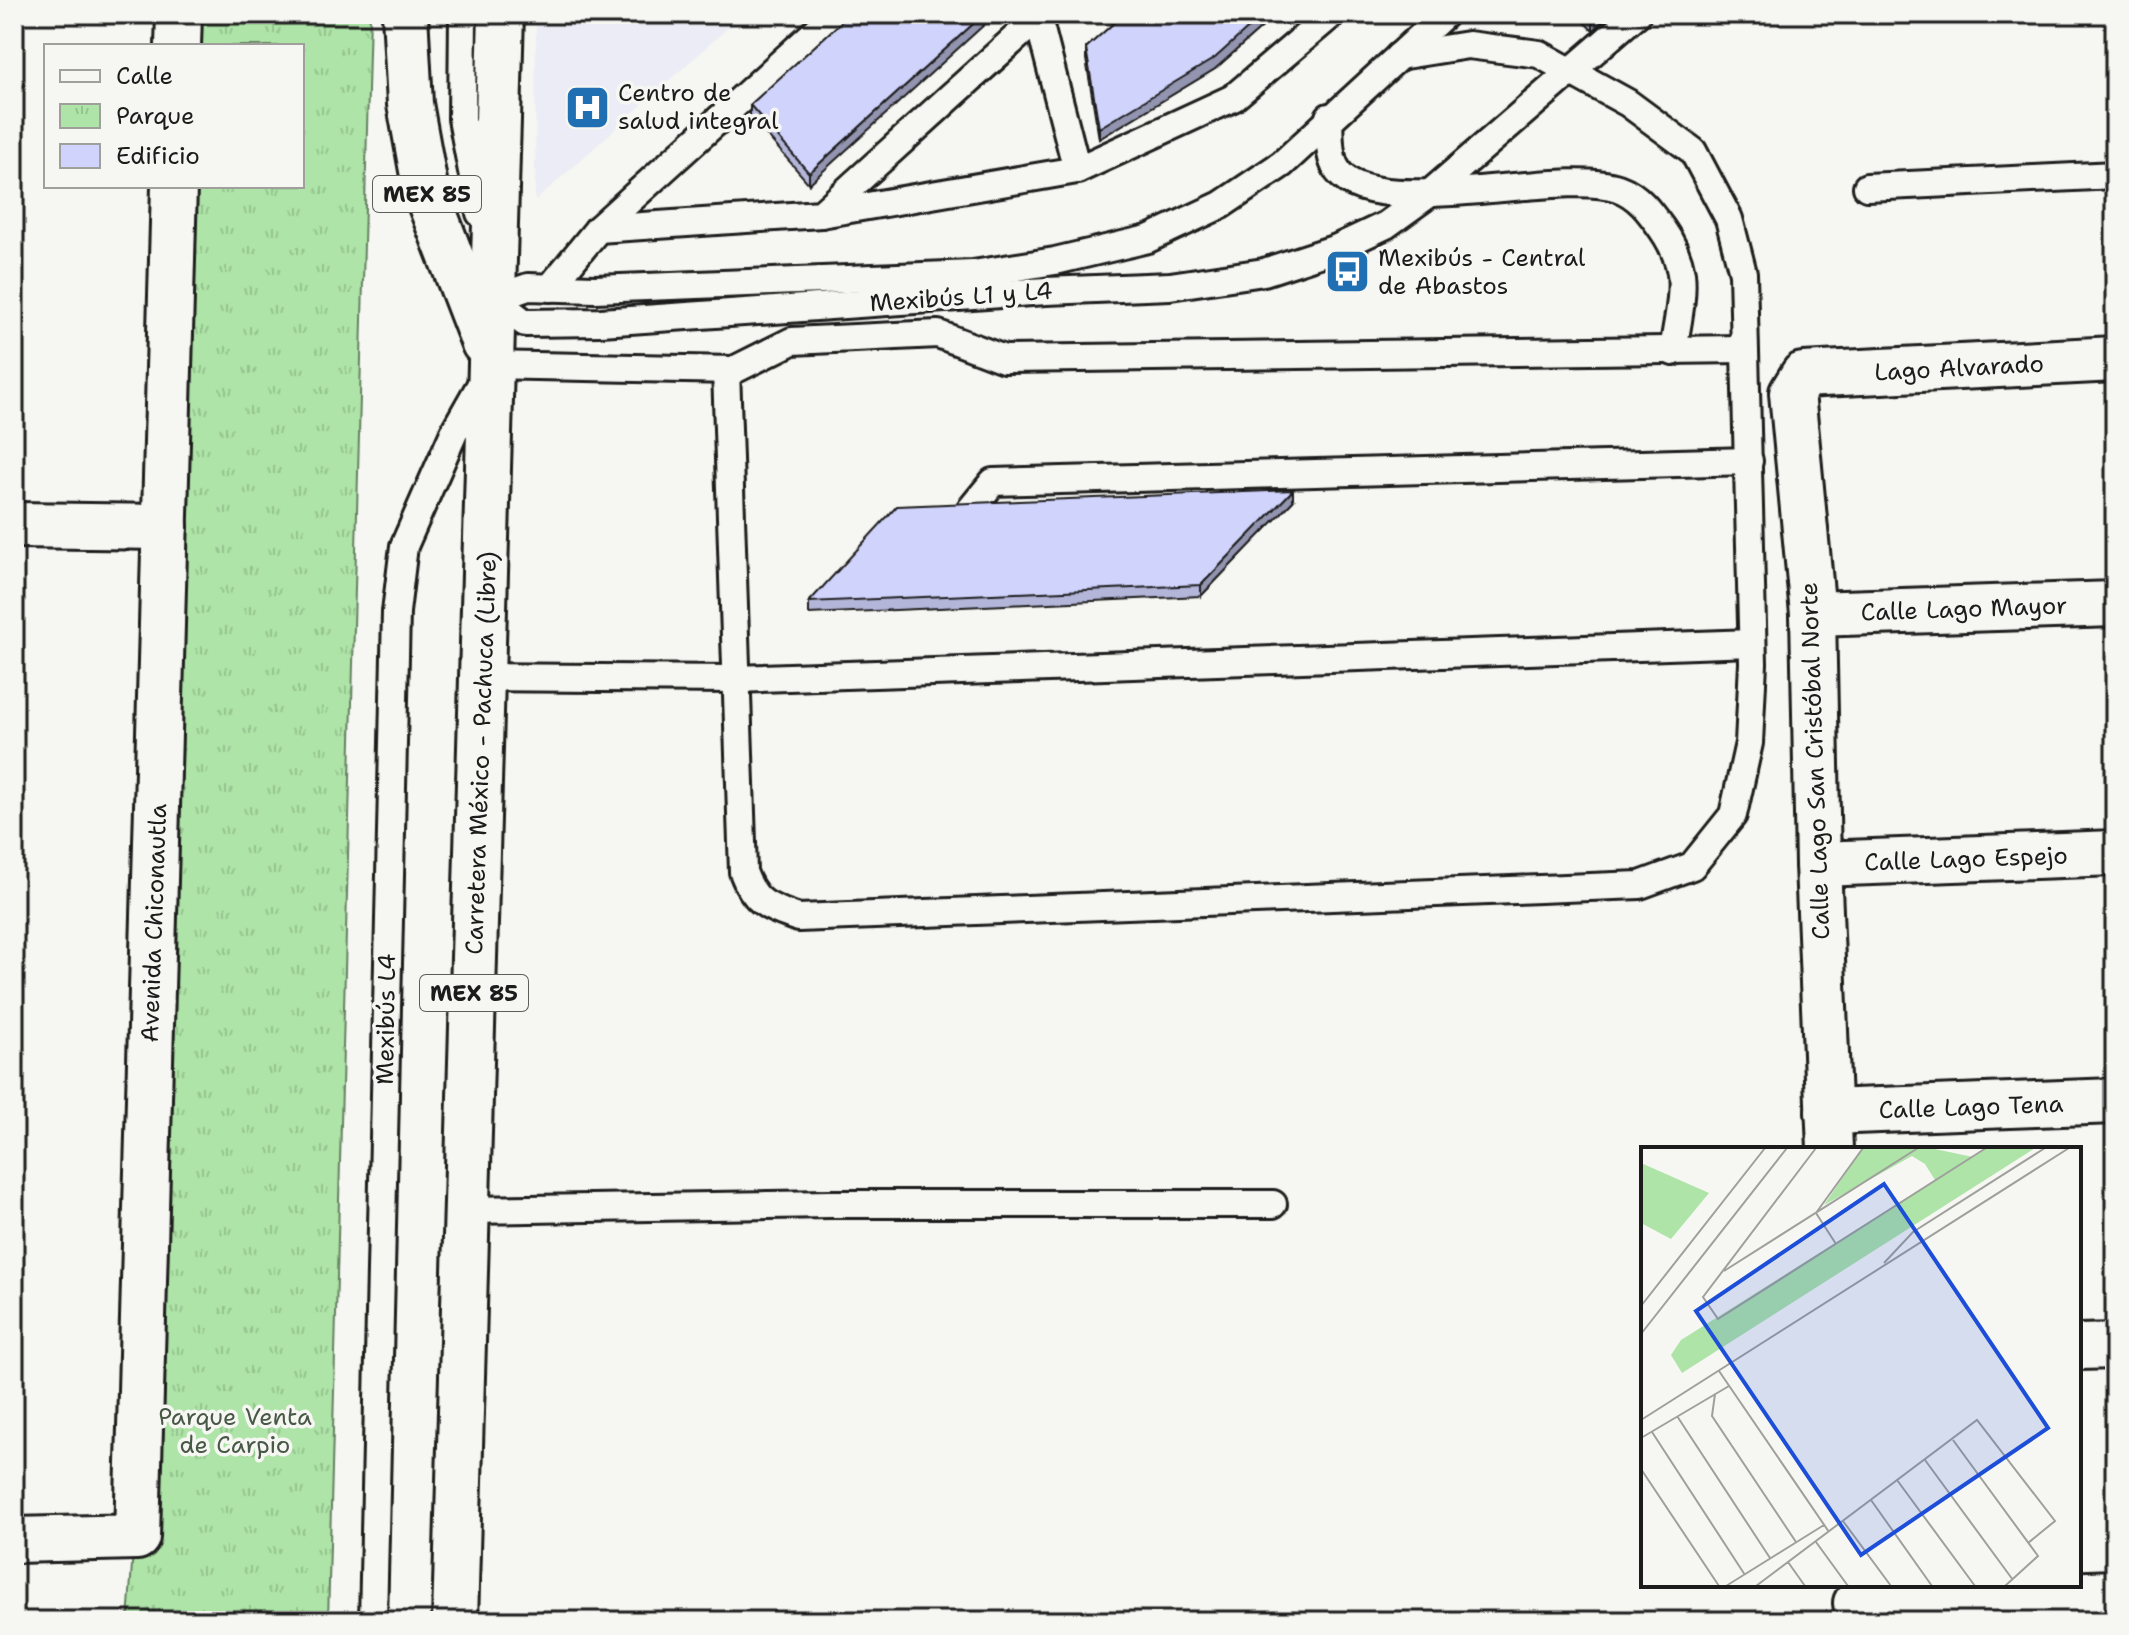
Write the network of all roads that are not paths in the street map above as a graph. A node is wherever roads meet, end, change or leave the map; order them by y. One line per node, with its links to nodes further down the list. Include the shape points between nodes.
1 (179, 14): 11 (street)
2 (405, 14): 23 (street, Carretera México - Pachuca (Libre) / MEX 85, via 410,104 426,192)
3 (463, 14): 23 (lane, via 462,119)
4 (486, 14): 21 (lane, via 483,112)
5 (501, 14): 21 (street, Carretera México - Pachuca (Libre) / MEX 85)
6 (835, 14): 22 (lane)
7 (1332, 14): 15 (lane, via 1233,98)
8 (1445, 14): 12 (lane, Mexibús L1 y L4)
9 (1637, 14): 13 (lane, Mexibús L1 y L4)
10 (1040, 16): 15 (lane); 20 (lane)
11 (178, 44)
12 (1399, 56): 13 (lane, via 1468,45 1500,47 1539,54); 14 (lane, Mexibús L1 y L4)
13 (1569, 71): 19 (lane, Mexibús L1 y L4); 24 (lane, via 1628,103 1693,151 1729,219 1743,273)
14 (1329, 117): 19 (lane, via 1335,166 1348,183 1368,192); 23 (lane, Mexibús L1 y L4, via 1282,164 1221,205 1148,239 973,274 595,289)
15 (1077, 170): 20 (lane)
16 (2115, 175): 17 (lane)
17 (1867, 187)
18 (174, 188): 32 (street, Avenida Chiconautla)
19 (1429, 194): 23 (lane, Mexibús L1 y L4, via 1386,225 1337,248 1264,272 1170,286 601,322); 25 (lane, via 1585,184 1633,195 1649,210 1677,255 1682,277)
20 (821, 214): 22 (lane)
21 (496, 218): 23 (street, Carretera México - Pachuca (Libre) / MEX 85)
22 (598, 229): 23 (lane)
23 (512, 316): 27 (lane); 36 (street, Carretera México - Pachuca (Libre) / MEX 85); 49 (lane, Mexibús L4, via 404,546 396,612)
24 (1743, 349): 25 (lane); 29 (lane)
25 (1673, 352): 27 (lane, via 1004,359 938,334 792,341)
26 (2115, 359): 28 (street, Lago Alvarado)
27 (726, 370): 37 (lane)
28 (1803, 375): 34 (street, Calle Lago San Cristóbal Norte, via 1792,393)
29 (1749, 461): 30 (lane, via 993,482); 35 (lane)
30 (970, 510)
31 (14, 525): 32 (street)
32 (165, 527): 46 (street, Avenida Chiconautla, via 137,1537)
33 (2115, 604): 34 (street, Calle Lago Mayor)
34 (1813, 614): 39 (street, Calle Lago San Cristóbal Norte)
35 (1752, 643): 37 (lane); 37 (lane, via 1749,743 1733,815 1692,866 1640,885 798,918 766,906 751,892 743,872)
36 (483, 677): 37 (lane); 43 (street, Carretera México - Pachuca (Libre) / MEX 85)
37 (735, 679)
38 (2115, 853): 39 (street, Calle Lago Espejo)
39 (1818, 864): 41 (street, Calle Lago San Cristóbal Norte)
40 (2115, 1101): 41 (street, Calle Lago Tena)
41 (1829, 1131)
42 (1273, 1204): 43 (lane)
43 (467, 1210): 50 (street, Carretera México - Pachuca (Libre) / MEX 85)
44 (2115, 1346): 45 (street)
45 (2081, 1347)
46 (14, 1540)
47 (2115, 1593): 48 (street)
48 (1856, 1603)
49 (373, 1621)
50 (455, 1621)

